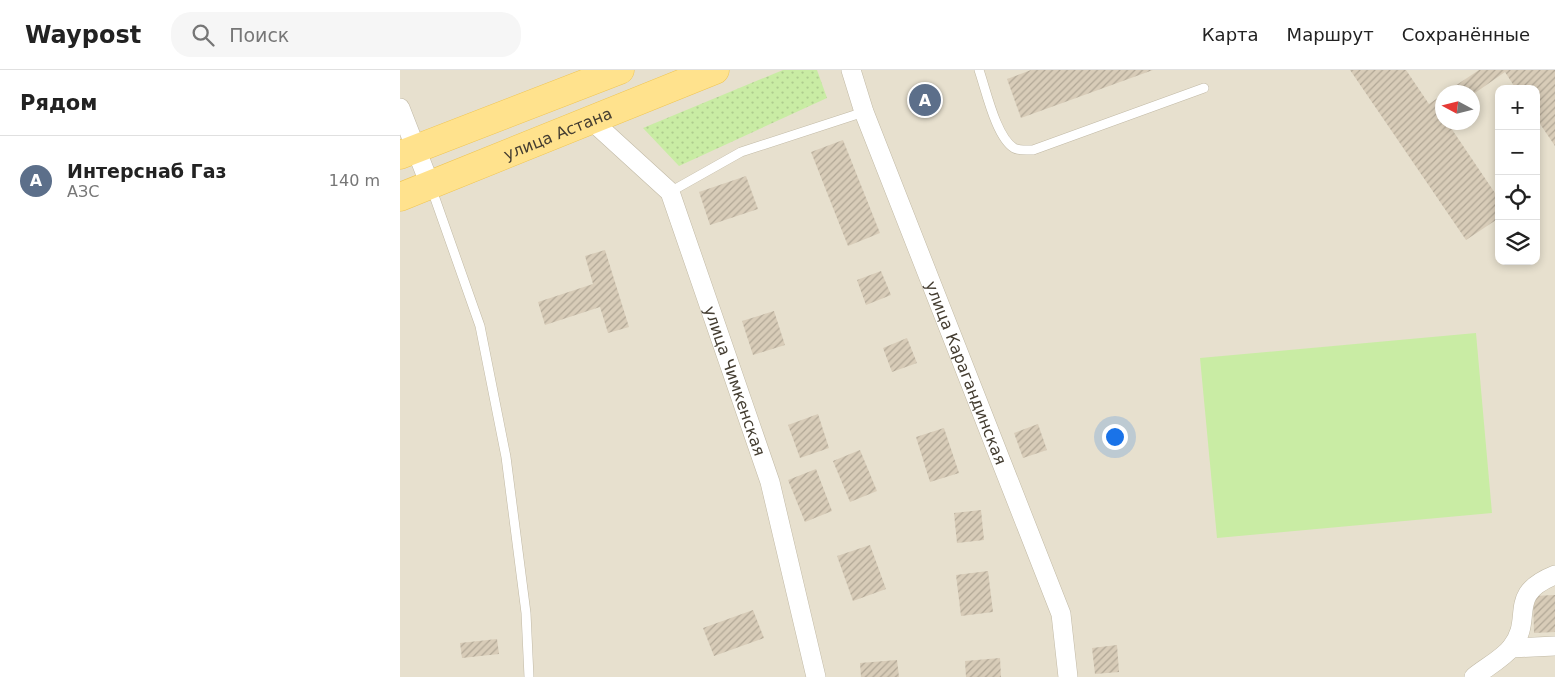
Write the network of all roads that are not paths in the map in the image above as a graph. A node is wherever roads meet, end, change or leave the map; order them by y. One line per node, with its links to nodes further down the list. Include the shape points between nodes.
1 (620, 70): 9 (main road)
2 (715, 70): 8 (main road, улица Астана)
3 (851, 70): 7 (street, улица Карагандинская)
4 (979, 70): 5 (lane, via 1002,134 1021,151 1033,150)
5 (1204, 88)
6 (400, 108): 9 (street)
7 (864, 112): 11 (lane, via 741,152); 18 (street, улица Карагандинская, via 1061,614)
8 (590, 120): 10 (main road, улица Астана); 11 (street, улица Чимкенская)
9 (408, 152): 10 (street)
10 (430, 185): 12 (main road, улица Астана); 16 (lane, via 480,326 506,457 526,613)
11 (670, 192): 17 (street, улица Чимкенская, via 770,482)
12 (400, 197)
13 (1555, 575): 15 (street, via 1532,586 1524,600 1518,634)
14 (1555, 646): 15 (street)
15 (1511, 648): 19 (street)
16 (529, 677)
17 (816, 677)
18 (1068, 677)
19 (1474, 677)

